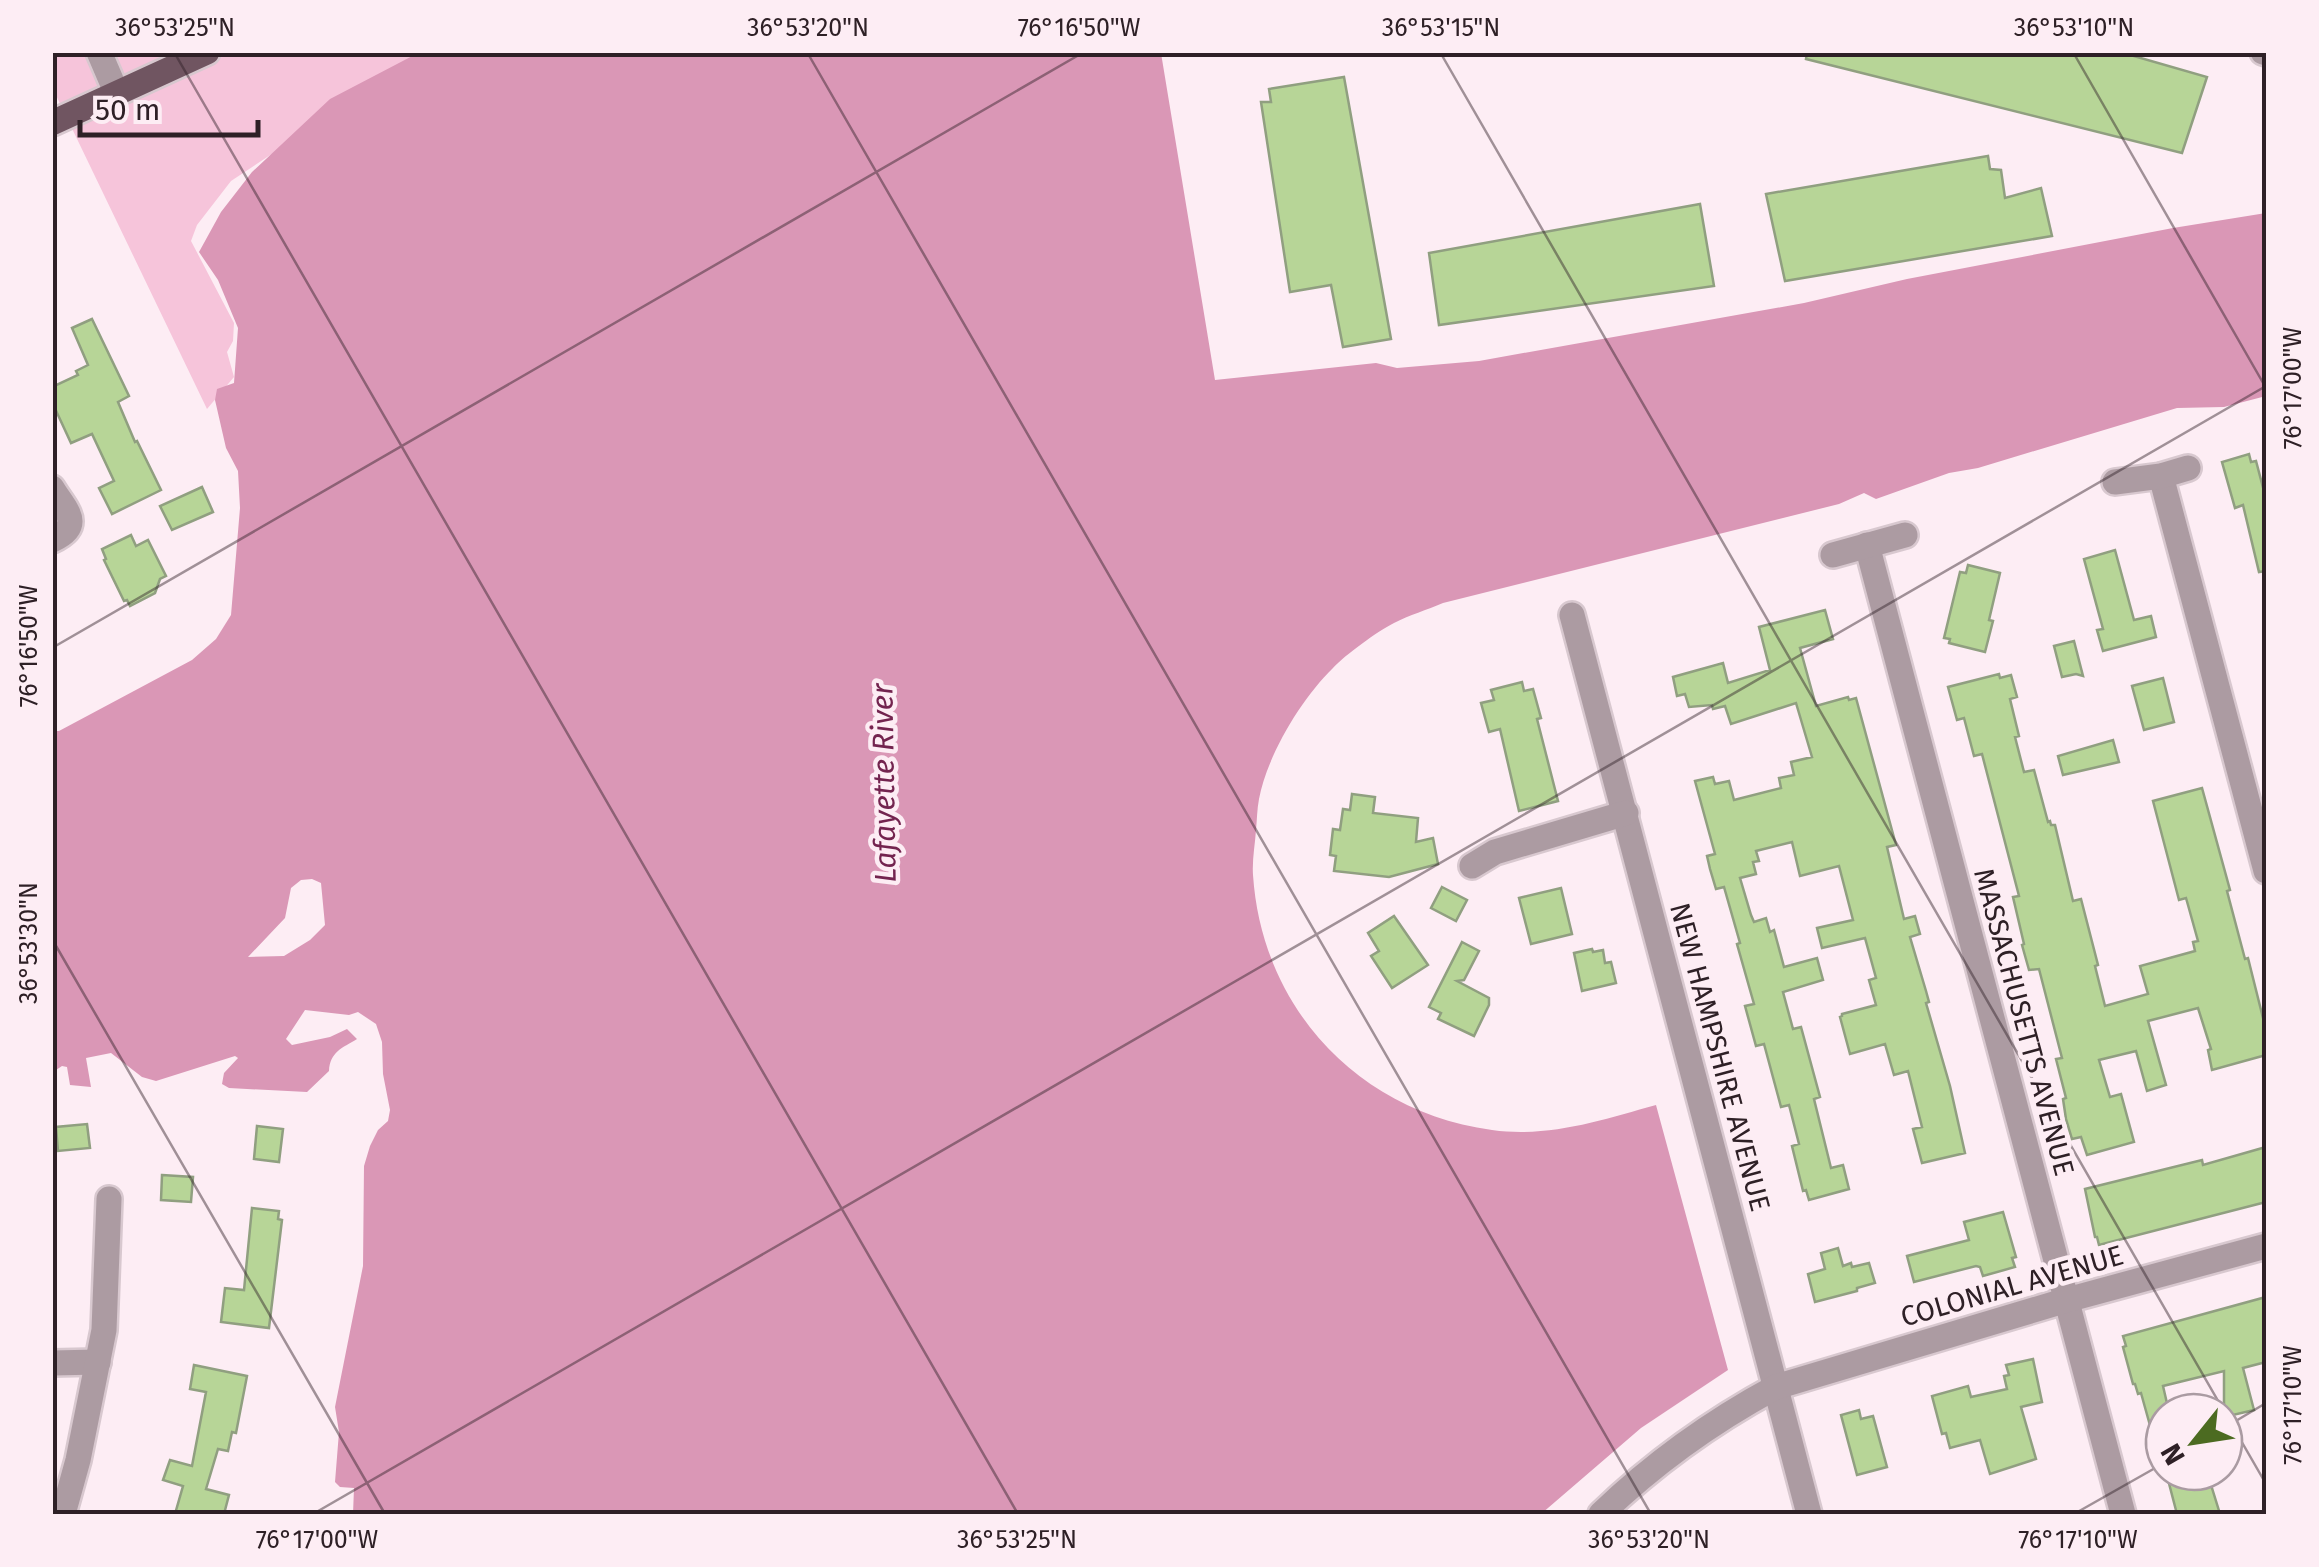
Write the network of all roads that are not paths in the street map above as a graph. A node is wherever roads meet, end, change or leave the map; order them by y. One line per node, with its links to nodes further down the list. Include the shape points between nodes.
1 (99, 52): 3 (street)
2 (208, 52): 3 (main road)
3 (117, 94): 4 (main road)
4 (52, 123)
5 (2188, 468): 6 (street)
6 (2161, 476): 7 (street); 16 (street)
7 (2116, 482)
8 (52, 488): 10 (street, via 71,521)
9 (1905, 535): 11 (street)
10 (52, 540)
11 (1866, 546): 12 (street); 19 (street, MASSACHUSETTS AVENUE)
12 (1833, 554)
13 (1572, 614): 14 (street, NEW HAMPSHIRE AVENUE)
14 (1626, 814): 15 (street, via 1495,852); 22 (street, NEW HAMPSHIRE AVENUE)
15 (1472, 866)
16 (2266, 870)
17 (109, 1199): 20 (street)
18 (2266, 1246): 19 (street, COLONIAL AVENUE)
19 (2067, 1300): 22 (street, COLONIAL AVENUE); 26 (street, MASSACHUSETTS AVENUE)
20 (98, 1362): 21 (street); 23 (street)
21 (52, 1364)
22 (1776, 1387): 24 (street, COLONIAL AVENUE, via 1690,1438); 25 (street, NEW HAMPSHIRE AVENUE)
23 (63, 1514)
24 (1601, 1514)
25 (1809, 1514)
26 (2123, 1514)

